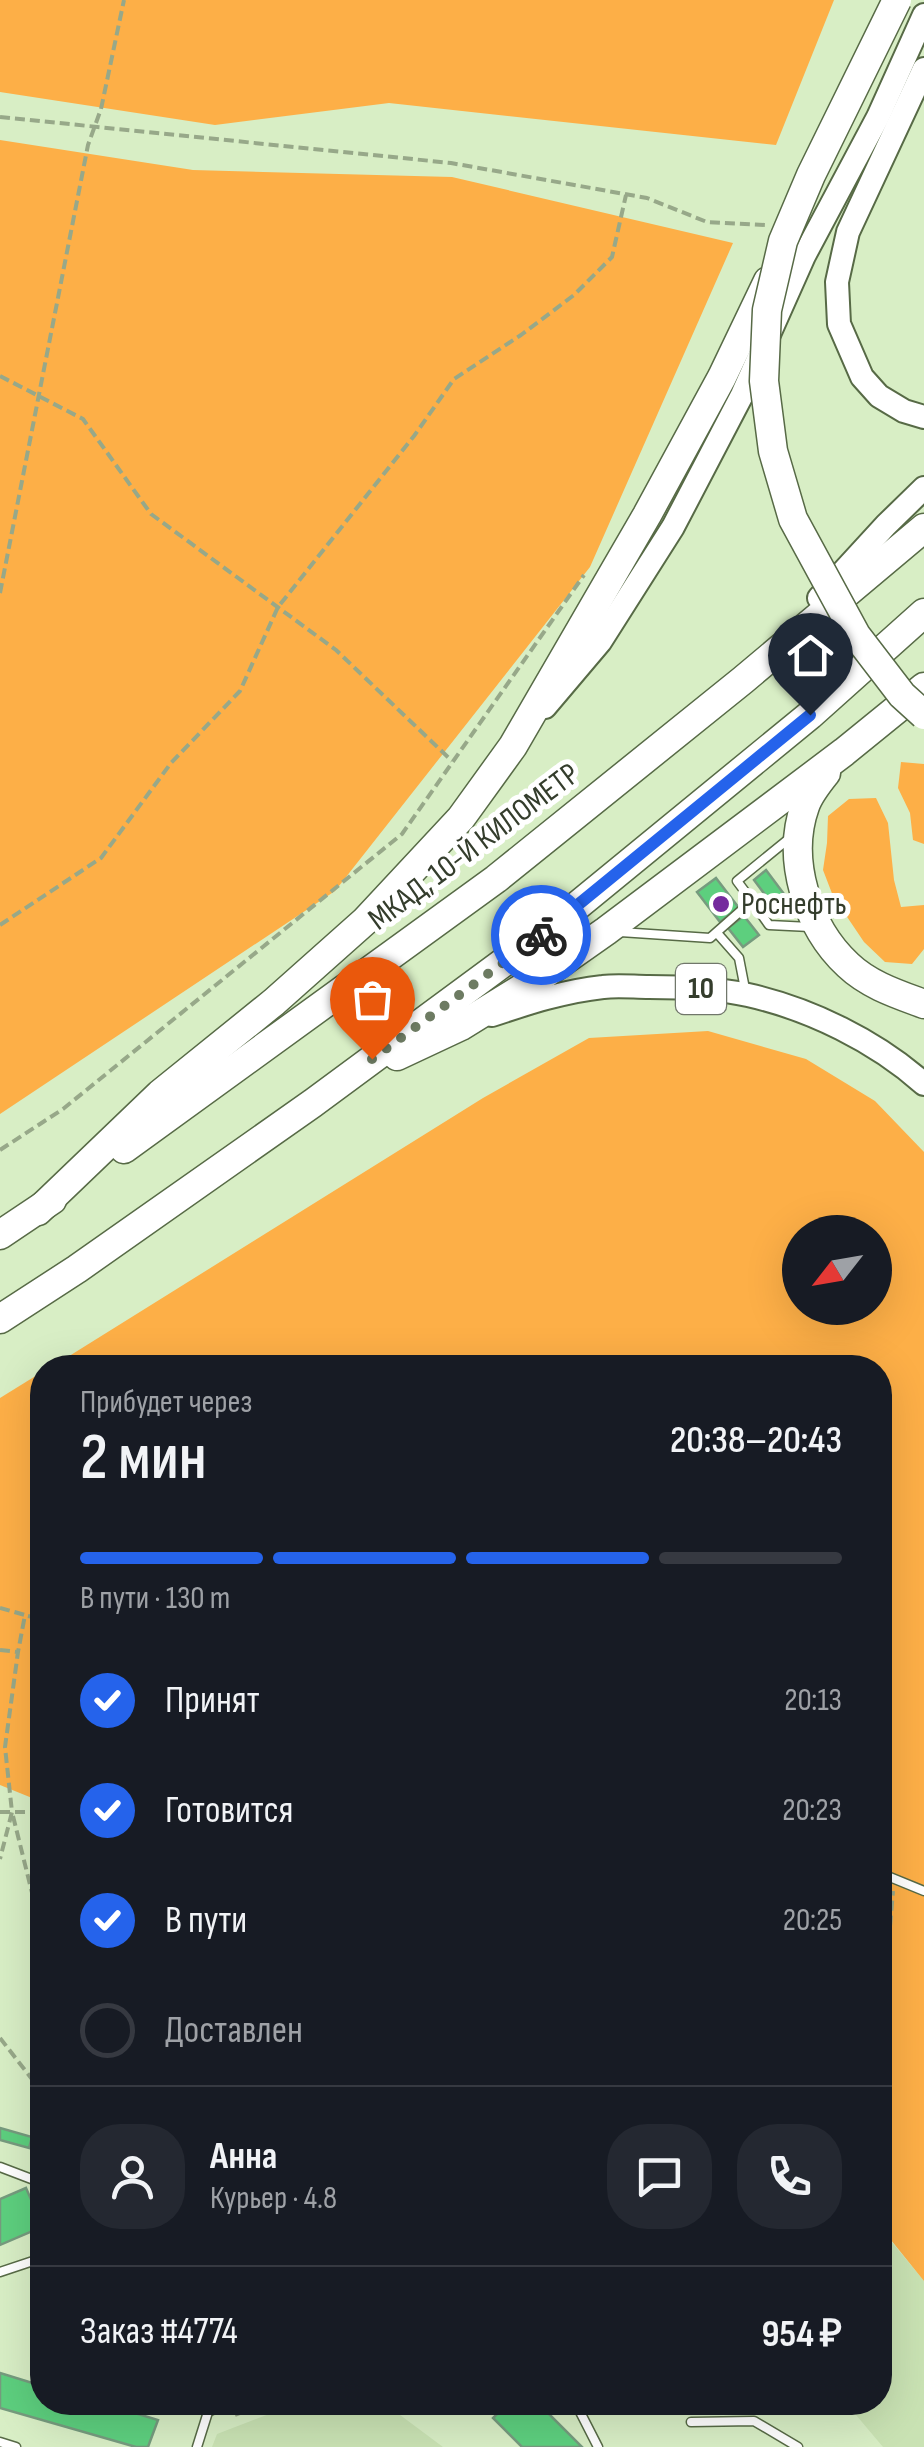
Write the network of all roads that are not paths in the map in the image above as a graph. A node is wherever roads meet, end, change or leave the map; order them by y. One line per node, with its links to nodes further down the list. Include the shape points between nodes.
1 (899, 0): 10 (highway, bridge, via 784,240 768,310 764,380 772,451 794,519 856,635); 11 (highway, via 722,377)
2 (924, 15): 11 (main road, via 673,527 600,642)
3 (924, 69): 4 (main road, via 848,232 836,282 839,324 862,376 880,396)
4 (924, 417)
5 (924, 488): 8 (main road)
6 (924, 528): 8 (highway, МКАД, 10-Й КИЛОМЕТР)
7 (924, 613): 22 (highway, via 550,928)
8 (743, 680): 23 (highway, МКАД, 10-Й КИЛОМЕТР, via 496,879)
9 (924, 686): 12 (highway)
10 (924, 715)
11 (514, 746): 23 (highway, via 461,818 365,922 160,1094)
12 (844, 752): 13 (highway, via 805,806); 16 (highway)
13 (800, 829): 14 (lane, via 737,881); 15 (highway, via 804,897)
14 (752, 902): 15 (lane, via 769,925); 17 (lane)
15 (820, 927): 19 (highway, via 848,966)
16 (606, 932): 17 (lane, via 710,938); 20 (highway)
17 (716, 932): 18 (lane, via 739,958)
18 (746, 994): 20 (main road, 10, via 605,986); 21 (main road, 10, via 859,1039)
19 (924, 1004)
20 (460, 1026): 22 (highway, 10)
21 (924, 1084)
22 (313, 1102): 25 (highway)
23 (38, 1211): 24 (highway, МКАД, 10-Й КИЛОМЕТР)
24 (0, 1235)
25 (0, 1319)
26 (892, 1877): 27 (lane)
27 (924, 1891)
28 (0, 2167): 29 (lane)
29 (30, 2178)
30 (30, 2262): 31 (lane)
31 (0, 2272)
32 (207, 2415): 37 (lane)
33 (581, 2415): 38 (lane)
34 (691, 2422): 39 (lane, via 754,2421)
35 (0, 2442): 36 (lane)
36 (16, 2447)
37 (197, 2447)
38 (598, 2447)
39 (798, 2447)

